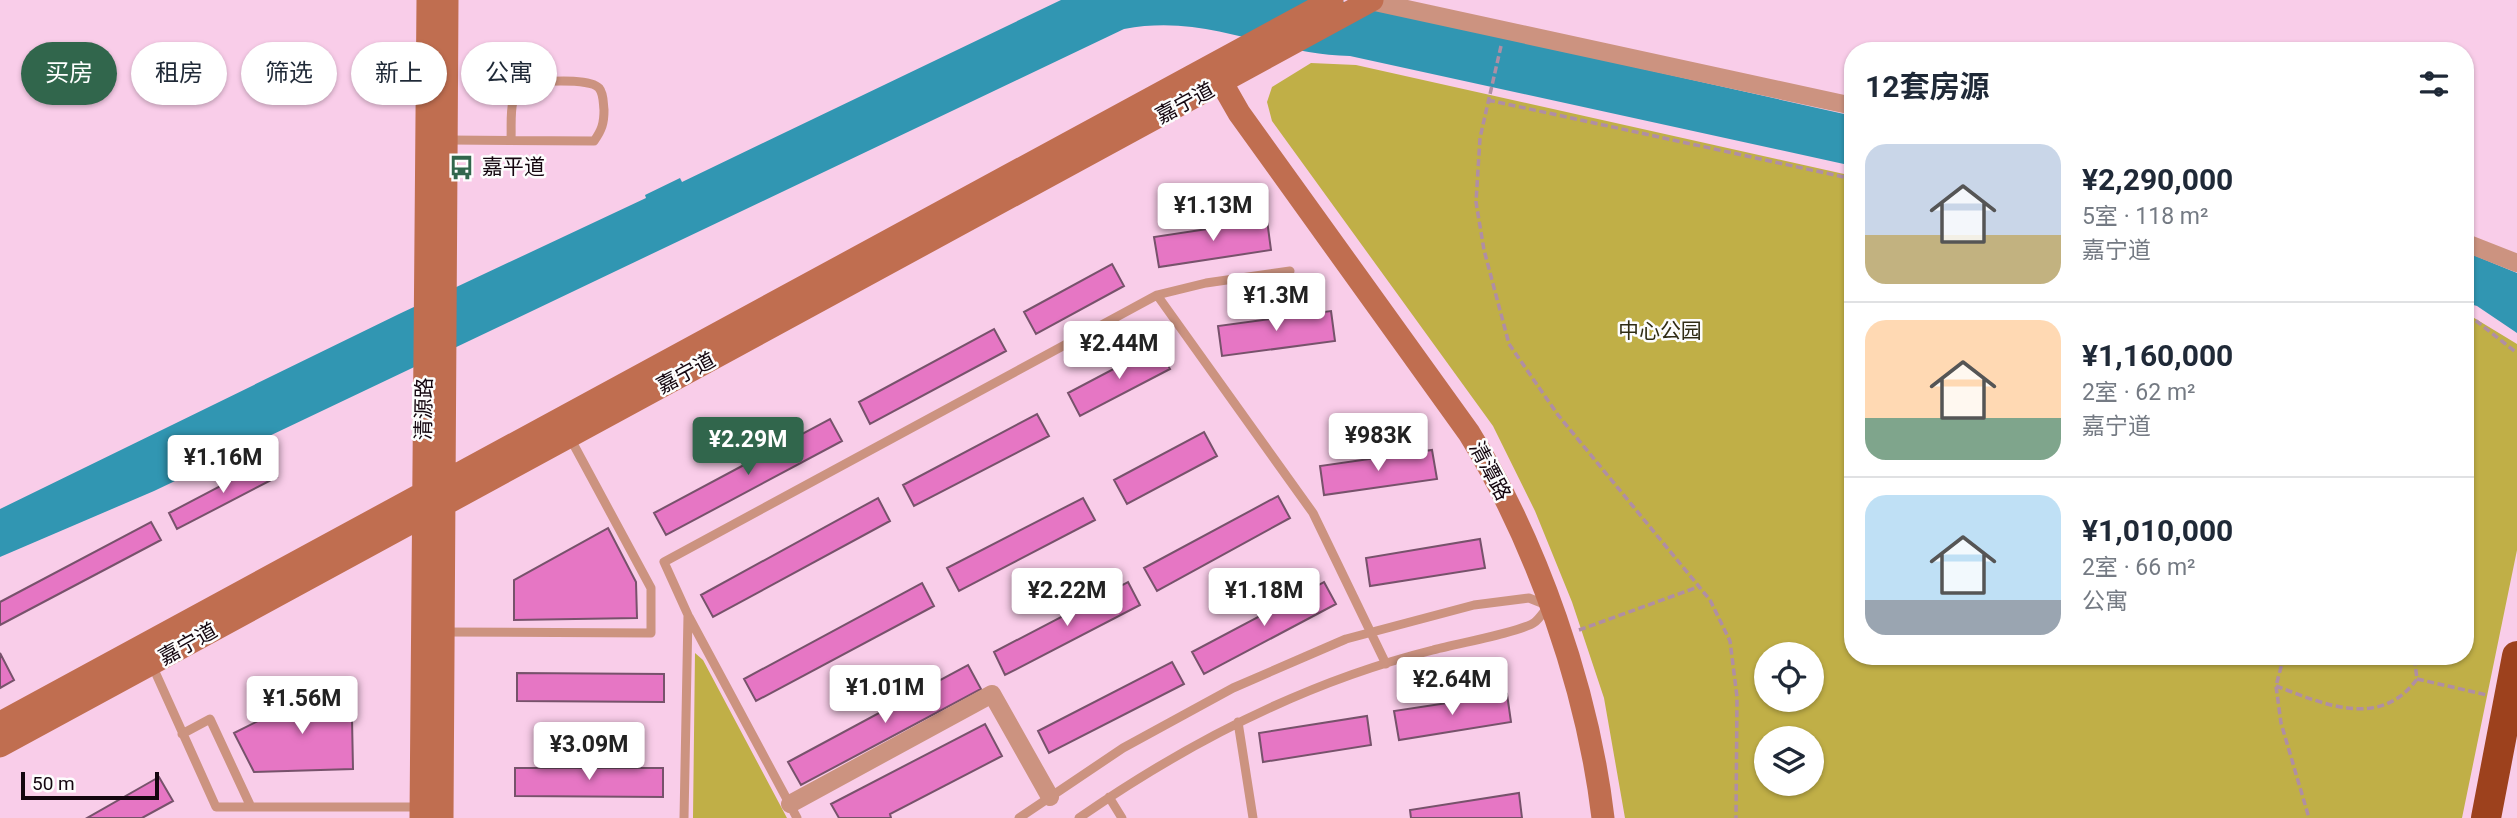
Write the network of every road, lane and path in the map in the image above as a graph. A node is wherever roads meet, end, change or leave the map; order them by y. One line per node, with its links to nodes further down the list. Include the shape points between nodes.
1 (428, 0): 15 (main road, 清源路)
2 (447, 0): 9 (main road, 清源路)
3 (1332, 0): 6 (main road, 嘉宁道, via 1248,46)
4 (1371, 1): 5 (street); 6 (main road, 嘉宁道, via 1274,55)
5 (1504, 30): 7 (path); 8 (street)
6 (1217, 74): 19 (main road, 嘉宁道); 20 (main road, 嘉宁道); 22 (main road, 清潭路, via 1239,113 1476,443 1495,475)
7 (1488, 100): 11 (path); 21 (path, via 1480,138 1476,202 1509,344 1566,425)
8 (1844, 104)
9 (446, 141): 10 (lane); 15 (main road, 清源路)
10 (511, 141): 10 (lane, via 594,141 604,120 599,87 589,82 527,82 518,87 513,95)
11 (1844, 177)
12 (2474, 246): 13 (street)
13 (2517, 263)
14 (1290, 271): 16 (lane)
15 (435, 278): 20 (main road, 清源路)
16 (1157, 295): 23 (lane, via 664,562); 25 (lane, via 1313,513)
17 (2474, 320): 18 (path)
18 (2517, 353)
19 (569, 436): 20 (main road, 嘉宁道); 24 (lane, via 651,588 651,633)
20 (434, 499): 24 (main road, 清源路); 29 (main road, 嘉宁道); 36 (main road, 嘉宁道); 43 (main road, 清源路)
21 (1698, 587): 26 (path); 51 (path, via 1710,600 1730,641 1737,697)
22 (1549, 606): 25 (lane, via 1529,598 1474,605); 26 (main road, 清潭路); 28 (lane, via 1534,624)
23 (688, 615): 42 (lane); 45 (lane)
24 (444, 632): 44 (main road, 清源路)
25 (1371, 633): 28 (lane); 39 (lane, via 1346,639 1233,688 1123,748)
26 (1561, 637): 50 (main road, 清潭路, via 1583,705)
27 (2517, 656): 34 (highway)
28 (1386, 664): 35 (lane, via 1319,686)
29 (152, 665): 37 (lane); 38 (main road, 嘉宁道)
30 (2282, 665): 33 (path)
31 (2415, 665): 32 (path)
32 (2417, 680): 33 (path, via 2405,696 2365,712); 34 (path)
33 (2276, 686): 52 (path, via 2281,723)
34 (2508, 699): 53 (highway)
35 (1238, 722): 40 (lane); 49 (lane)
36 (0, 723)
37 (182, 734): 41 (lane, via 216,807); 41 (lane, via 210,719)
38 (0, 746)
39 (1049, 797): 42 (street, via 992,694); 46 (lane)
40 (1109, 797): 47 (lane); 48 (lane)
41 (251, 807): 43 (lane)
42 (793, 811)
43 (421, 813)
44 (442, 818)
45 (684, 818)
46 (1019, 818)
47 (1079, 818)
48 (1122, 818)
49 (1253, 818)
50 (1603, 818)
51 (1736, 818)
52 (2309, 818)
53 (2486, 818)

